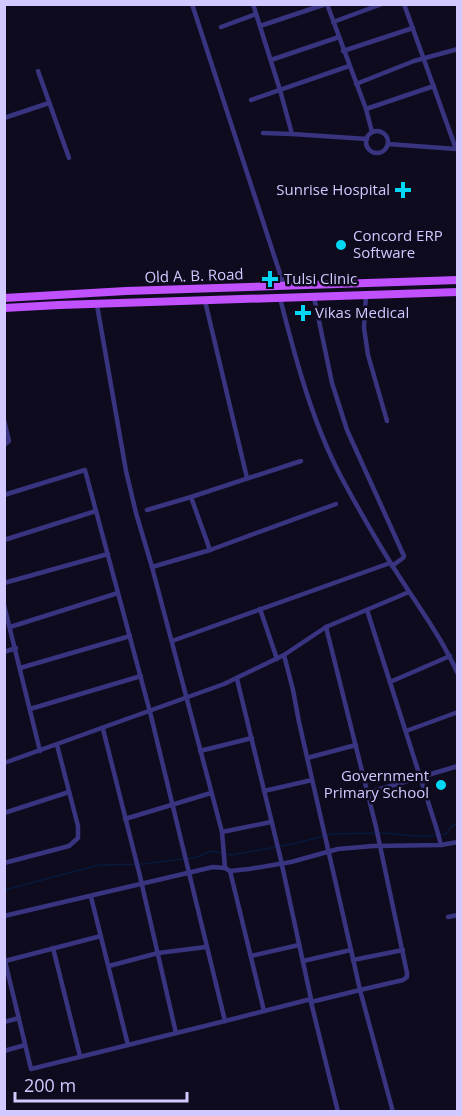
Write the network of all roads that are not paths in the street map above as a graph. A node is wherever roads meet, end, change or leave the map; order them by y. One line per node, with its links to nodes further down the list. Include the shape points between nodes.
1 (192, 4): 33 (street)
2 (253, 4): 6 (street)
3 (326, 4): 7 (street); 8 (street)
4 (382, 4): 7 (street)
5 (404, 4): 10 (street)
6 (256, 14): 8 (street); 9 (street)
7 (333, 22): 11 (street)
8 (260, 26): 15 (street)
9 (221, 27)
10 (413, 28): 13 (street); 14 (street)
11 (339, 37): 13 (street); 15 (street)
12 (458, 49): 14 (street)
13 (344, 51): 16 (street)
14 (423, 58): 18 (street); 19 (street)
15 (271, 60): 20 (street)
16 (349, 66): 18 (street); 20 (street)
17 (38, 71): 22 (street)
18 (356, 84): 23 (street)
19 (434, 86): 23 (street); 30 (street)
20 (280, 90): 21 (street); 27 (street)
21 (251, 100)
22 (49, 103): 24 (street); 31 (street)
23 (366, 109): 25 (street)
24 (4, 118)
25 (372, 132): 28 (street); 29 (street, via 384,134)
26 (263, 133): 27 (street)
27 (292, 134): 28 (street)
28 (367, 139): 29 (street, via 368,148 376,153)
29 (388, 144): 30 (street)
30 (457, 149)
31 (69, 158)
32 (458, 280): 33 (main road, Old A. B. Road)
33 (284, 286): 37 (main road, Old A. B. Road)
34 (458, 292): 35 (main road, Old A. B. Road)
35 (366, 295): 36 (main road, Old A. B. Road); 43 (street, via 364,328 368,355)
36 (314, 297): 38 (main road, Old A. B. Road); 55 (street, via 332,383 347,430 404,556)
37 (4, 298)
38 (280, 298): 39 (main road, Old A. B. Road); 55 (street, via 299,368 330,454)
39 (205, 301): 40 (main road, Old A. B. Road); 46 (street)
40 (98, 305): 41 (main road, Old A. B. Road); 56 (street, via 126,471)
41 (4, 308)
42 (4, 420): 44 (street, via 9,441)
43 (387, 421)
44 (4, 445)
45 (300, 460): 46 (street)
46 (247, 478): 48 (street)
47 (4, 495): 51 (street, via 85,470)
48 (191, 497): 50 (street); 53 (street)
49 (336, 504): 53 (street)
50 (147, 510)
51 (96, 511): 52 (street); 54 (street)
52 (4, 540)
53 (210, 549): 56 (street)
54 (108, 554): 57 (street); 59 (street)
55 (391, 564): 58 (street); 61 (street)
56 (152, 567): 66 (street)
57 (4, 584)
58 (409, 592): 62 (street); 70 (street)
59 (118, 593): 63 (street); 65 (street)
60 (4, 605): 63 (street)
61 (260, 609): 66 (street); 71 (street)
62 (367, 610): 64 (street); 76 (street)
63 (10, 627): 67 (street)
64 (326, 627): 69 (street); 85 (street)
65 (130, 636): 72 (street); 74 (street)
66 (172, 641): 77 (street)
67 (16, 648): 68 (street); 72 (street)
68 (4, 652)
69 (284, 655): 71 (street); 88 (street)
70 (450, 656): 73 (street); 76 (street)
71 (277, 659): 75 (street)
72 (21, 668): 78 (street)
73 (458, 674)
74 (141, 676): 78 (street); 79 (street)
75 (237, 679): 77 (street); 83 (street)
76 (390, 682): 82 (street)
77 (187, 697): 79 (street); 87 (street)
78 (30, 709): 86 (street)
79 (150, 712): 81 (street); 97 (street)
80 (458, 712): 82 (street)
81 (103, 729): 84 (street); 99 (street)
82 (406, 731): 91 (street)
83 (252, 738): 87 (street); 93 (street)
84 (57, 745): 86 (street); 94 (street)
85 (356, 746): 88 (street); 96 (street)
86 (40, 751): 89 (street)
87 (200, 751): 95 (street)
88 (307, 758): 92 (street)
89 (4, 763)
90 (458, 766): 91 (street)
91 (421, 777): 96 (street); 104 (street)
92 (312, 780): 93 (street); 105 (street)
93 (264, 791): 100 (street)
94 (69, 792): 98 (street); 106 (street, via 78,826 74,842)
95 (211, 793): 97 (street); 101 (street)
96 (367, 794): 103 (street)
97 (173, 805): 99 (street); 109 (street)
98 (4, 813)
99 (125, 819): 110 (street)
100 (271, 822): 101 (street); 107 (street)
101 (222, 832): 108 (street)
102 (458, 842): 104 (street)
103 (379, 845): 104 (street); 105 (street); 120 (street)
104 (441, 845)
105 (328, 852): 107 (street); 119 (street)
106 (4, 863)
107 (281, 864): 108 (street); 116 (street)
108 (228, 869): 109 (street, via 213,867); 122 (street)
109 (189, 872): 110 (street); 117 (street)
110 (141, 884): 111 (street); 121 (street)
111 (91, 897): 113 (street); 115 (street)
112 (458, 915): 114 (street)
113 (4, 916)
114 (448, 917)
115 (101, 936): 118 (street); 126 (street)
116 (299, 945): 122 (street); 125 (street)
117 (206, 947): 121 (street); 130 (street)
118 (53, 948): 123 (street); 136 (street)
119 (351, 950): 124 (street); 125 (street)
120 (402, 950): 124 (street); 127 (street, via 407,977)
121 (158, 953): 126 (street); 132 (street)
122 (251, 956): 128 (street)
123 (5, 959): 129 (street)
124 (353, 960): 127 (street)
125 (303, 961): 128 (street, via 311,999)
126 (109, 966): 133 (street)
127 (360, 990): 137 (street, via 311,1002); 138 (street)
128 (264, 1011): 130 (street)
129 (19, 1018): 131 (street); 134 (street)
130 (225, 1021): 132 (street)
131 (4, 1022)
132 (176, 1033): 133 (street)
133 (128, 1045): 136 (street)
134 (25, 1046): 135 (street); 136 (street, via 31,1069)
135 (4, 1051)
136 (80, 1056)
137 (338, 1112)
138 (393, 1112)

